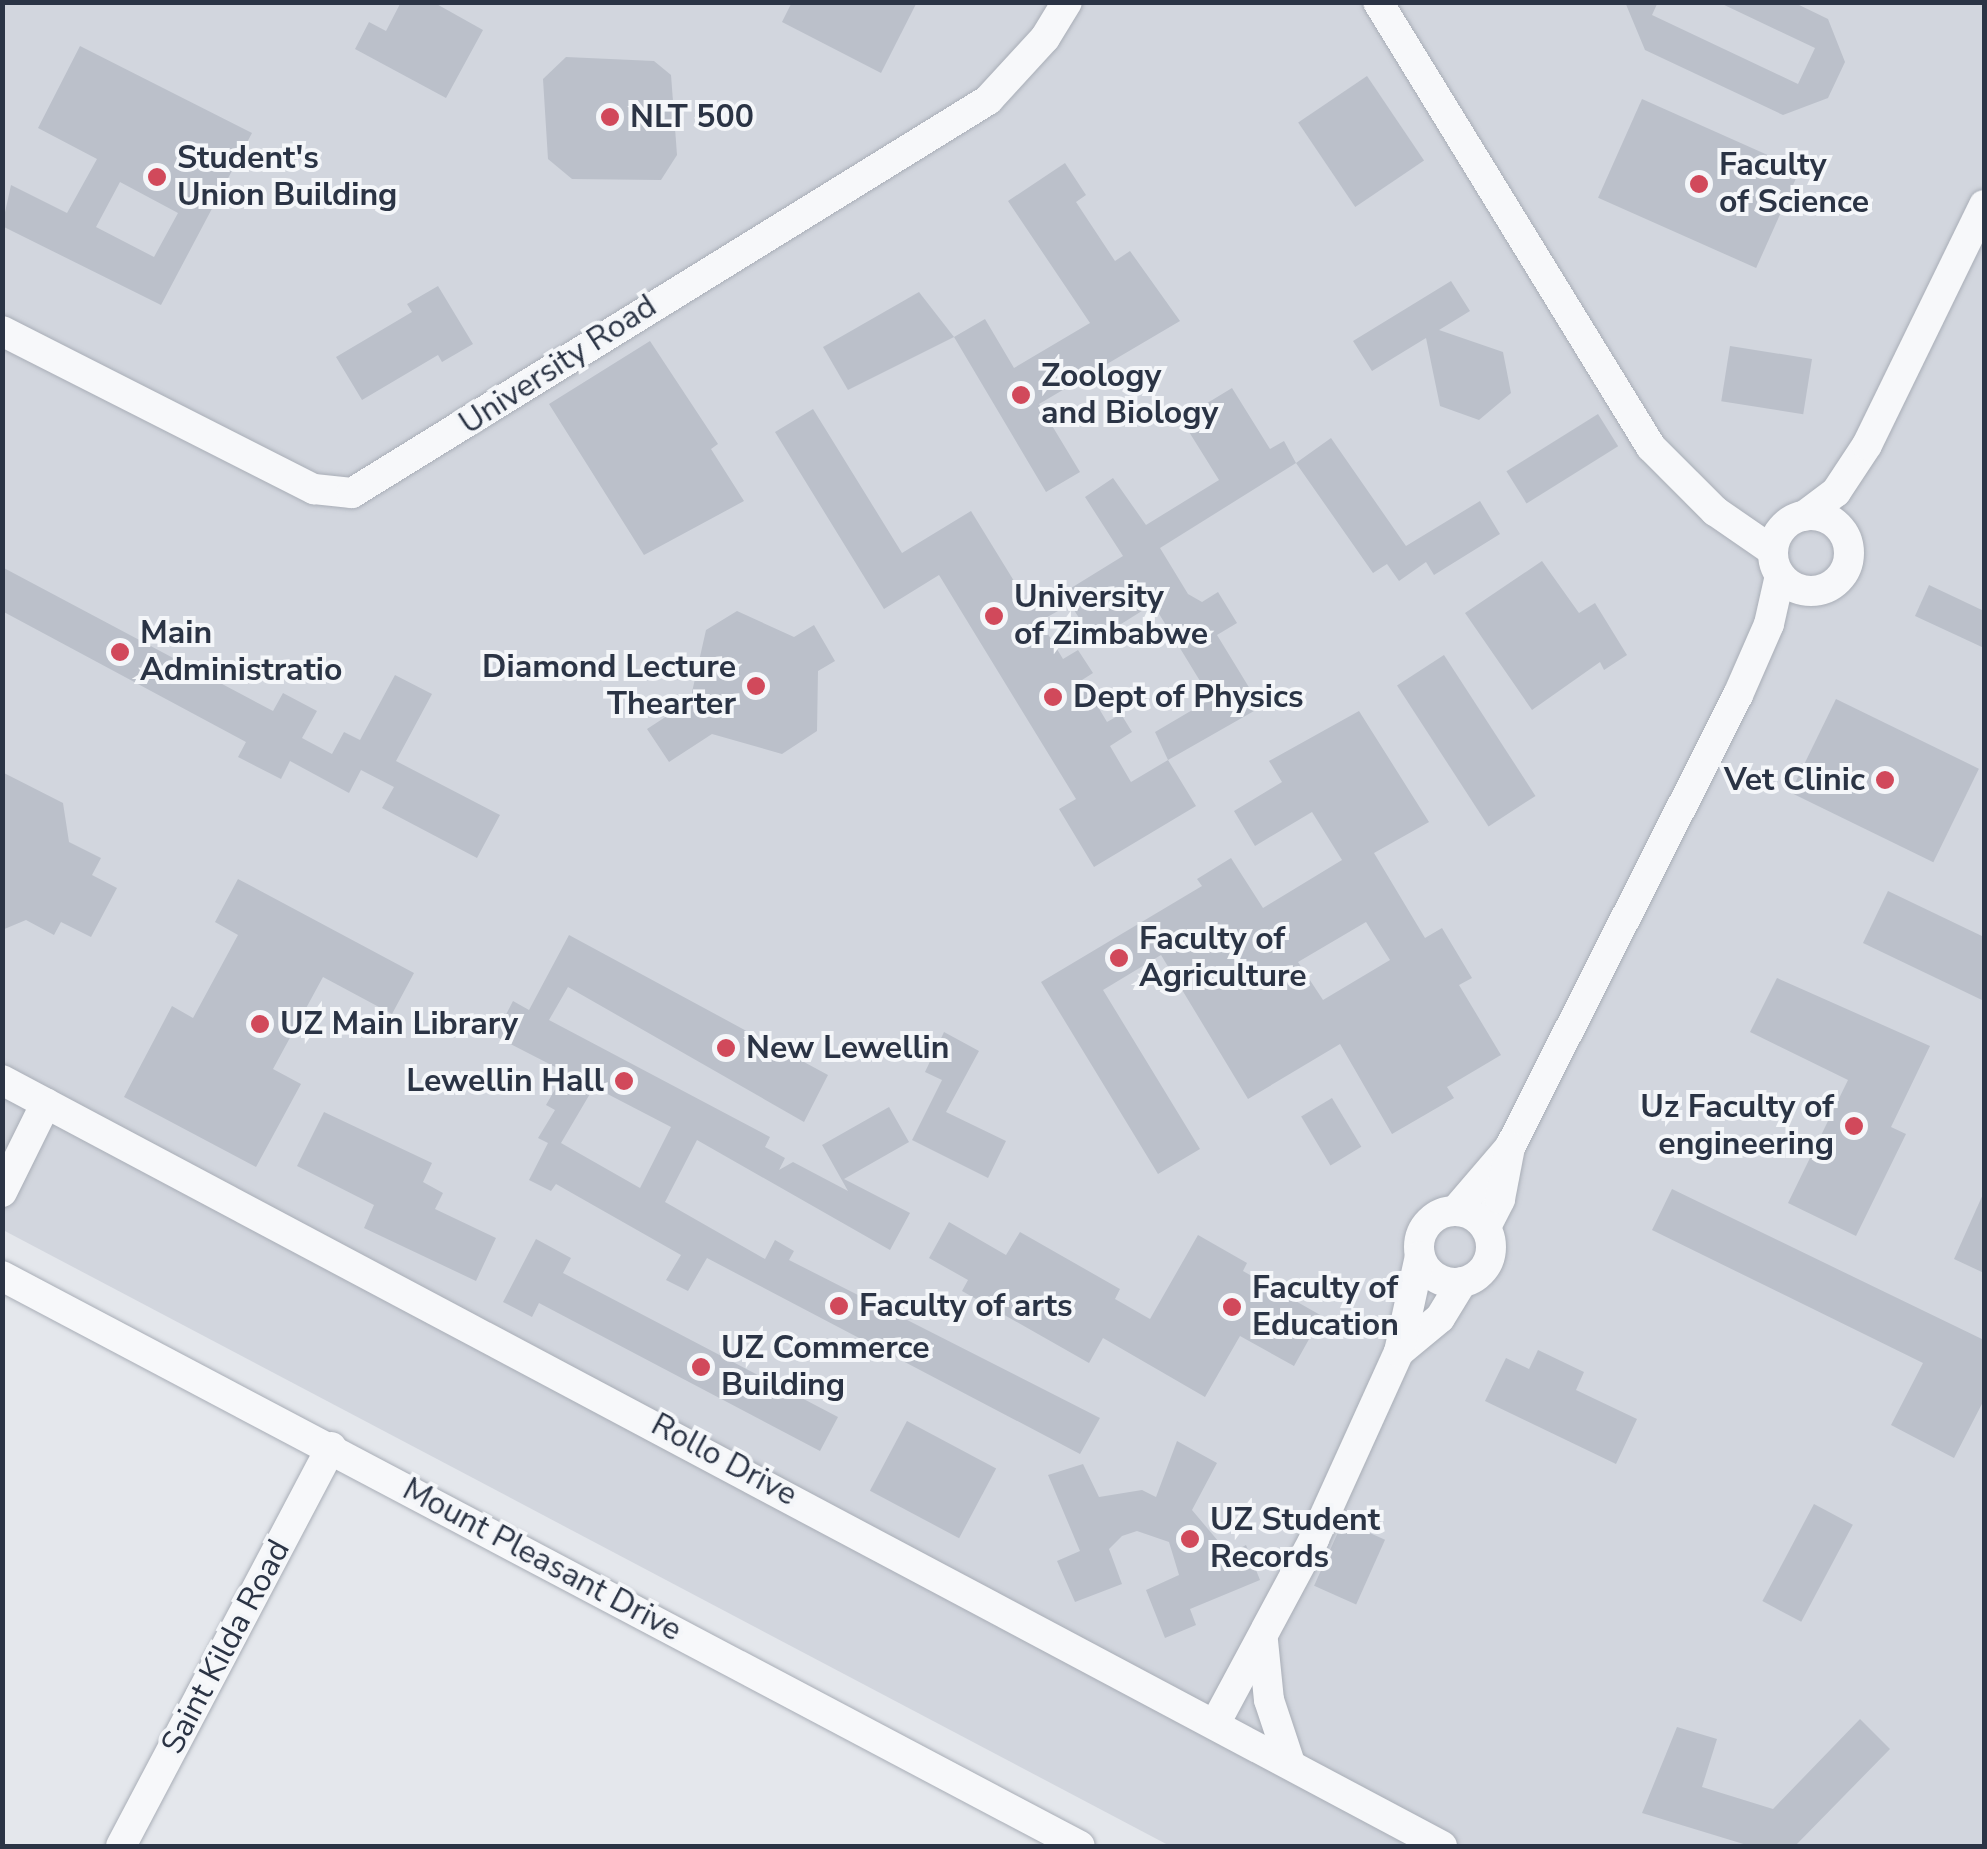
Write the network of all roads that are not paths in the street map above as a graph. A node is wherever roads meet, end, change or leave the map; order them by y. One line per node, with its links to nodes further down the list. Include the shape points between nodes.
1 (1067, 2): 4 (street, University Road, via 1045,38 988,100 352,493 314,490)
2 (1378, 2): 6 (street, via 1651,447)
3 (1984, 205): 5 (street)
4 (2, 331)
5 (1867, 446): 7 (street, via 1836,492); 8 (street)
6 (1715, 511): 7 (street); 9 (street)
7 (1798, 518): 8 (street, via 1829,519); 9 (street)
8 (1846, 537): 10 (street, via 1844,574)
9 (1776, 563): 10 (street, via 1800,590); 11 (street, via 1769,624)
10 (1825, 589): 11 (street, via 1791,616)
11 (1738, 695): 14 (street)
12 (6, 1091): 13 (street, Rollo Drive)
13 (46, 1103): 15 (street); 24 (street, Rollo Drive)
14 (1510, 1147): 16 (street); 17 (street, via 1500,1199)
15 (2, 1192)
16 (1456, 1210): 17 (street); 18 (street, via 1437,1214 1424,1228)
17 (1486, 1228): 20 (street, via 1486,1265)
18 (1420, 1256): 20 (street, via 1436,1278); 21 (street)
19 (2, 1276): 22 (street, Mount Pleasant Drive)
20 (1462, 1282): 21 (street, via 1440,1318)
21 (1399, 1352): 23 (street)
22 (330, 1447): 26 (street, Saint Kilda Road); 27 (street, Mount Pleasant Drive)
23 (1263, 1641): 24 (street); 25 (street, via 1268,1700)
24 (1216, 1724): 25 (street, Rollo Drive)
25 (1290, 1763): 28 (street, Rollo Drive)
26 (121, 1846)
27 (1080, 1846)
28 (1442, 1846)

